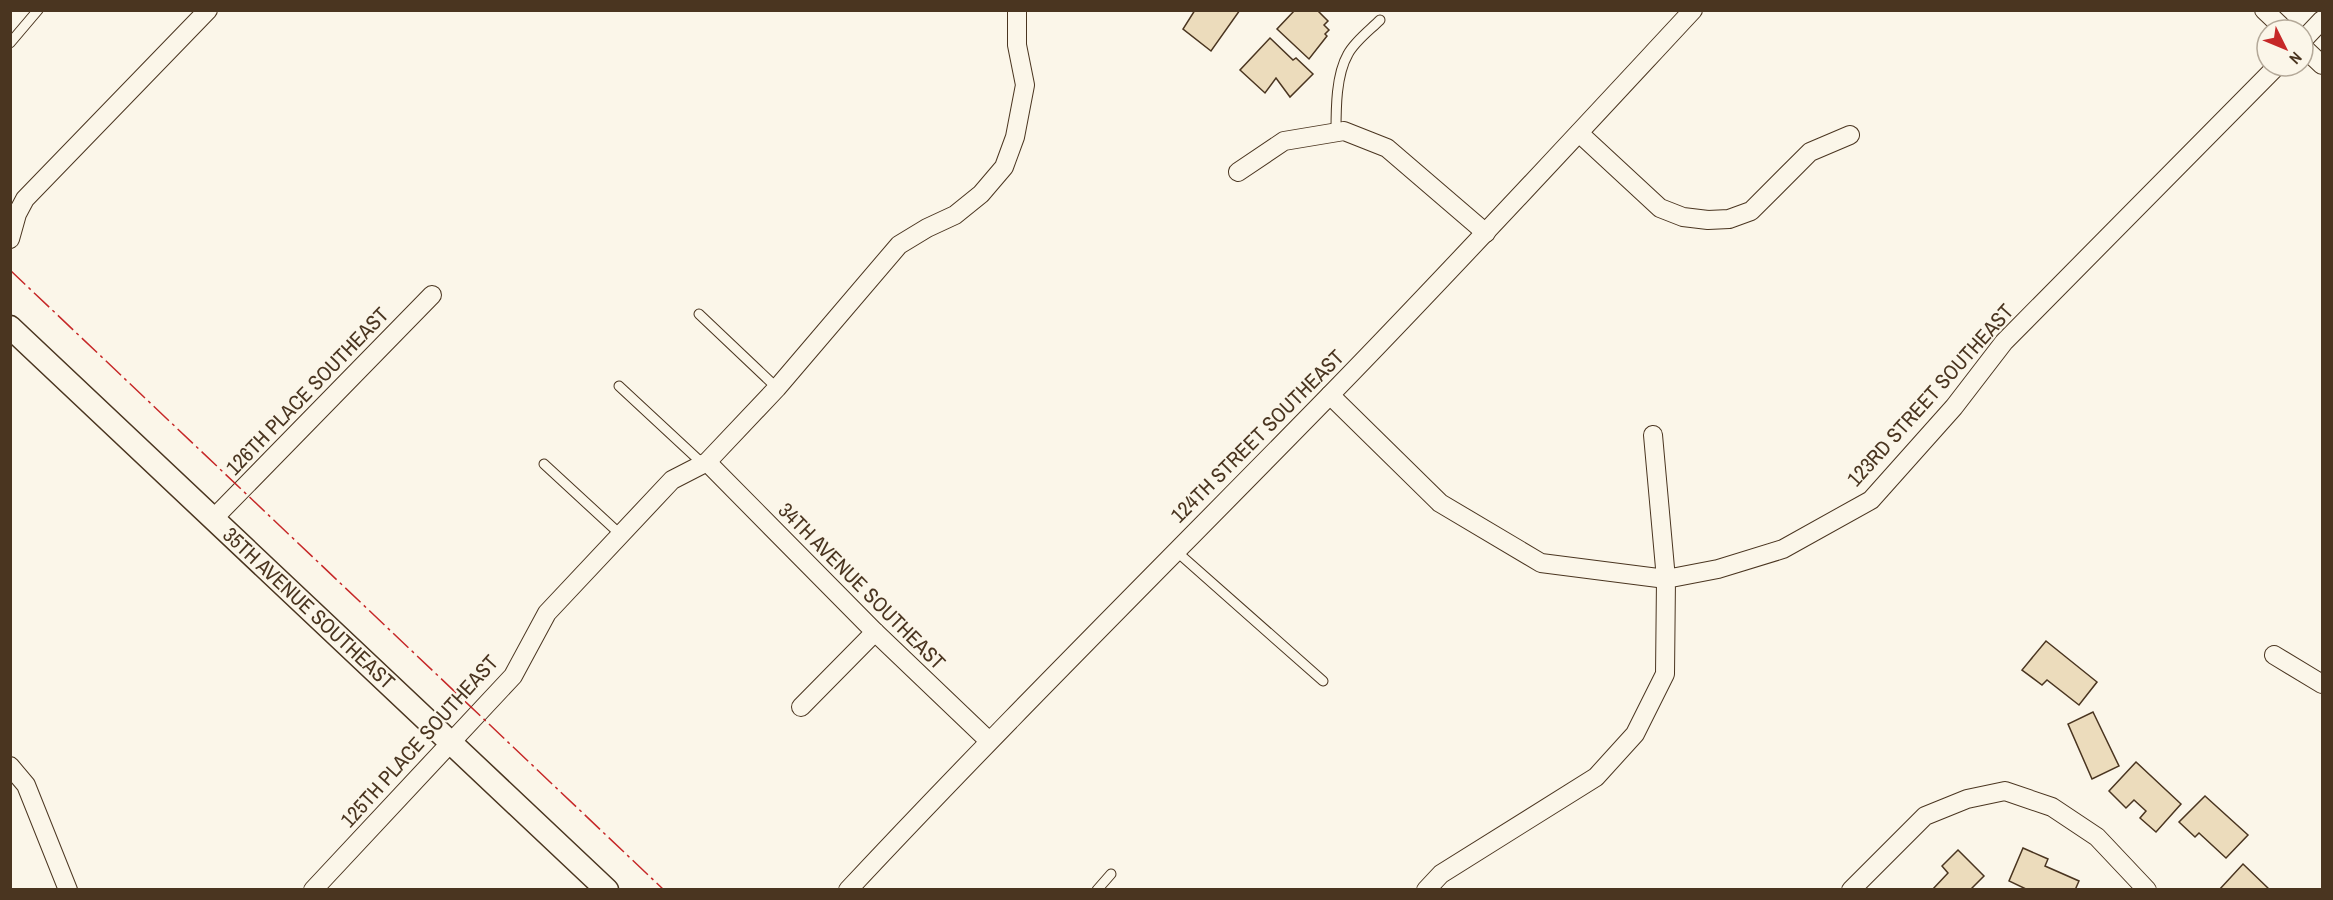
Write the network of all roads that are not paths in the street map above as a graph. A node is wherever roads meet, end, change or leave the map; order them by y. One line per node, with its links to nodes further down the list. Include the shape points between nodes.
1 (38, 10): 6 (lane)
2 (208, 10): 13 (street, via 25,200)
3 (1017, 10): 18 (street, 125TH PLACE SOUTHEAST, via 1017,45 1025,85 1015,137 1004,166 981,194 955,216 899,245)
4 (1693, 10): 9 (street, 124TH STREET SOUTHEAST)
5 (1380, 20): 8 (lane, via 1349,53 1344,64 1336,104)
6 (10, 43)
7 (2265, 78): 26 (street, 123RD STREET SOUTHEAST, via 2004,342 1954,407 1871,500 1783,549 1718,569)
8 (1336, 132): 11 (street, via 1284,141); 12 (street, via 1344,130 1387,148)
9 (1579, 133): 10 (street, via 1660,207 1683,218 1708,220 1729,219 1750,211 1810,152); 12 (street, 124TH STREET SOUTHEAST)
10 (1850, 135)
11 (1238, 172)
12 (1486, 233): 19 (street, 124TH STREET SOUTHEAST)
13 (10, 239)
14 (432, 295): 23 (street, 126TH PLACE SOUTHEAST)
15 (699, 314): 18 (lane)
16 (10, 327): 23 (street, 35TH AVENUE SOUTHEAST)
17 (619, 386): 21 (lane)
18 (777, 388): 21 (street, 125TH PLACE SOUTHEAST)
19 (1330, 395): 25 (street, 124TH STREET SOUTHEAST); 26 (street, 123RD STREET SOUTHEAST, via 1440,503 1541,563)
20 (1653, 435): 26 (street)
21 (705, 463): 24 (street, 125TH PLACE SOUTHEAST, via 672,480); 27 (street, 34TH AVENUE SOUTHEAST)
22 (544, 464): 24 (lane)
23 (214, 518): 33 (street, 35TH AVENUE SOUTHEAST)
24 (621, 535): 33 (street, 125TH PLACE SOUTHEAST, via 547,612 513,676)
25 (1176, 551): 29 (lane); 32 (street, 124TH STREET SOUTHEAST)
26 (1666, 579): 41 (street, via 1665,674 1635,734 1596,777 1441,874)
27 (875, 632): 31 (street); 32 (street, 34TH AVENUE SOUTHEAST)
28 (2274, 655): 30 (street)
29 (1323, 681)
30 (2322, 684)
31 (801, 707)
32 (988, 740): 39 (street, 124TH STREET SOUTHEAST)
33 (452, 741): 37 (street, 125TH PLACE SOUTHEAST); 38 (street, 35TH AVENUE SOUTHEAST)
34 (10, 766): 36 (street, via 26,785)
35 (1111, 874): 40 (lane)
36 (68, 890)
37 (313, 890)
38 (607, 890)
39 (848, 890)
40 (1097, 890)
41 (1425, 890)
42 (1851, 890): 43 (street, via 1925,816 1967,799 2005,791 2052,807 2097,837)
43 (2147, 890)

